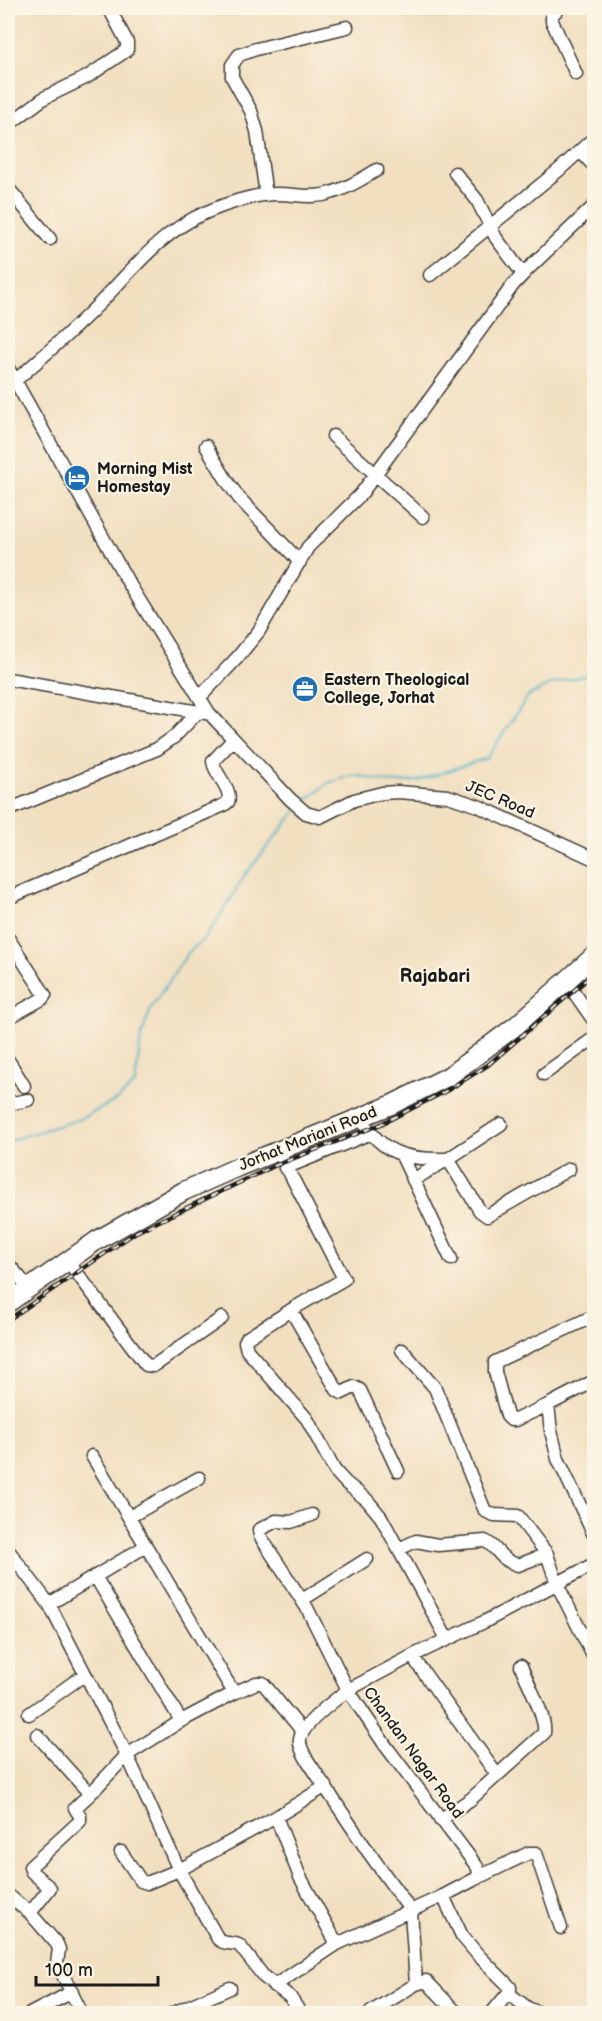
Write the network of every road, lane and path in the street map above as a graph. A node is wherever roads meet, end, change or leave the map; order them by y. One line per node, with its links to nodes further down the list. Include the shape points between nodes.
1 (109, 8): 5 (street, via 127,42 127,50 87,77 44,98)
2 (559, 8): 4 (street, via 552,21)
3 (347, 27): 12 (street, via 244,53 232,65 232,77 257,131)
4 (576, 74)
5 (8, 125)
6 (594, 138): 7 (street)
7 (580, 151): 8 (street); 14 (street)
8 (594, 166)
9 (377, 170): 12 (street, via 327,195)
10 (455, 172): 14 (street, via 477,200)
11 (8, 188): 15 (street)
12 (266, 195): 19 (street, via 205,213 165,236 79,324)
13 (594, 206): 16 (street)
14 (490, 226): 16 (street); 17 (street)
15 (50, 239)
16 (524, 274): 22 (street)
17 (430, 275)
18 (8, 368): 19 (street, JEC Road)
19 (16, 380): 26 (street, JEC Road, via 128,582)
20 (333, 436): 22 (street)
21 (206, 446): 24 (street, via 239,498)
22 (375, 475): 23 (street); 24 (street, via 348,509 308,547)
23 (423, 517)
24 (300, 562): 26 (street, via 259,631)
25 (8, 679): 27 (street)
26 (200, 697): 27 (street, JEC Road)
27 (204, 713): 28 (street, JEC Road); 29 (street, via 157,749)
28 (233, 740): 30 (street, JEC Road, via 306,813 320,817 354,800 398,792 448,796); 31 (street, via 213,761 230,797 224,806)
29 (8, 810)
30 (593, 857)
31 (8, 898)
32 (8, 938): 35 (street, via 45,995)
33 (594, 956): 34 (highway, Jorhat Mariani Road)
34 (566, 981): 36 (street); 43 (highway, Jorhat Mariani Road, via 517,1025 449,1076)
35 (8, 1018)
36 (594, 1021)
37 (594, 1038): 39 (street)
38 (8, 1060): 40 (street)
39 (544, 1074)
40 (24, 1086)
41 (28, 1100): 42 (street)
42 (8, 1104)
43 (361, 1118): 45 (street); 46 (highway, Jorhat Mariani Road)
44 (501, 1124): 48 (street)
45 (371, 1133): 47 (street); 49 (street)
46 (278, 1150): 49 (street); 53 (highway, Jorhat Mariani Road, via 184,1191)
47 (402, 1156): 48 (street); 51 (street)
48 (448, 1159): 50 (street, via 487,1216); 51 (street)
49 (285, 1168): 57 (street, via 344,1280)
50 (568, 1169)
51 (413, 1180): 52 (street)
52 (451, 1259)
53 (68, 1261): 55 (highway, Jorhat Mariani Road); 59 (street, via 146,1365 158,1363)
54 (8, 1264): 55 (street)
55 (29, 1288): 56 (highway, Jorhat Mariani Road)
56 (8, 1303)
57 (291, 1310): 64 (street, via 337,1390 360,1390); 70 (street, via 247,1338 245,1346 307,1419 335,1471 376,1510)
58 (594, 1316): 62 (street, via 495,1362 511,1420)
59 (222, 1318)
60 (402, 1350): 72 (street, via 435,1388 485,1511 518,1516)
61 (594, 1381): 62 (street)
62 (548, 1405): 68 (street, via 558,1459)
63 (92, 1456): 67 (street)
64 (398, 1471)
65 (199, 1478): 67 (street)
66 (312, 1515): 77 (street, via 291,1522 276,1521 259,1530)
67 (129, 1517): 69 (street)
68 (594, 1535)
69 (146, 1546): 75 (street); 85 (street)
70 (399, 1549): 72 (street, via 416,1541 438,1545 485,1541 500,1556 518,1565); 79 (street)
71 (8, 1550): 78 (street)
72 (547, 1554): 76 (street)
73 (367, 1559): 77 (street)
74 (594, 1564): 76 (street, Chandan Nagar Road)
75 (95, 1576): 78 (street); 87 (street)
76 (557, 1584): 79 (street, Chandan Nagar Road); 81 (street)
77 (303, 1600): 84 (street)
78 (49, 1604): 83 (street)
79 (447, 1639): 80 (street, Chandan Nagar Road)
80 (412, 1656): 84 (street, Chandan Nagar Road); 91 (street)
81 (594, 1658)
82 (521, 1666): 91 (street, via 545,1729 541,1737)
83 (84, 1675): 86 (street); 90 (street)
84 (348, 1690): 88 (street); 95 (street, Chandan Nagar Road)
85 (234, 1693): 87 (street); 88 (street, via 263,1683)
86 (29, 1714)
87 (181, 1721): 90 (street)
88 (303, 1732): 92 (street, via 303,1752)
89 (37, 1735): 93 (street)
90 (127, 1755): 93 (street); 97 (street)
91 (496, 1775): 95 (street, via 471,1799)
92 (326, 1786): 94 (street); 101 (street)
93 (90, 1794): 102 (street, via 75,1808 80,1821 30,1867 50,1888)
94 (276, 1817): 97 (street); 104 (street, via 300,1877)
95 (440, 1820): 98 (street, Chandan Nagar Road, via 478,1868)
96 (121, 1852): 97 (street, via 143,1883)
97 (179, 1870): 106 (street, via 218,1939 240,1946)
98 (478, 1877): 100 (street); 103 (street, via 536,1853)
99 (8, 1895): 102 (street)
100 (443, 1896): 101 (street); 109 (street, via 462,1936 508,1984)
101 (411, 1911): 104 (street); 105 (street)
102 (30, 1913): 108 (street, via 57,1944 57,1963)
103 (561, 1928)
104 (337, 1944): 106 (street)
105 (416, 1984): 110 (street); 115 (street, via 426,1981)
106 (274, 1986): 114 (street, via 290,1996)
107 (230, 1988): 113 (street)
108 (72, 1992): 111 (street); 112 (street)
109 (508, 1993): 116 (street); 117 (street, via 529,2009)
110 (371, 2012)
111 (30, 2013)
112 (82, 2013)
113 (171, 2013)
114 (301, 2013)
115 (458, 2013)
116 (491, 2013)
117 (543, 2013)

